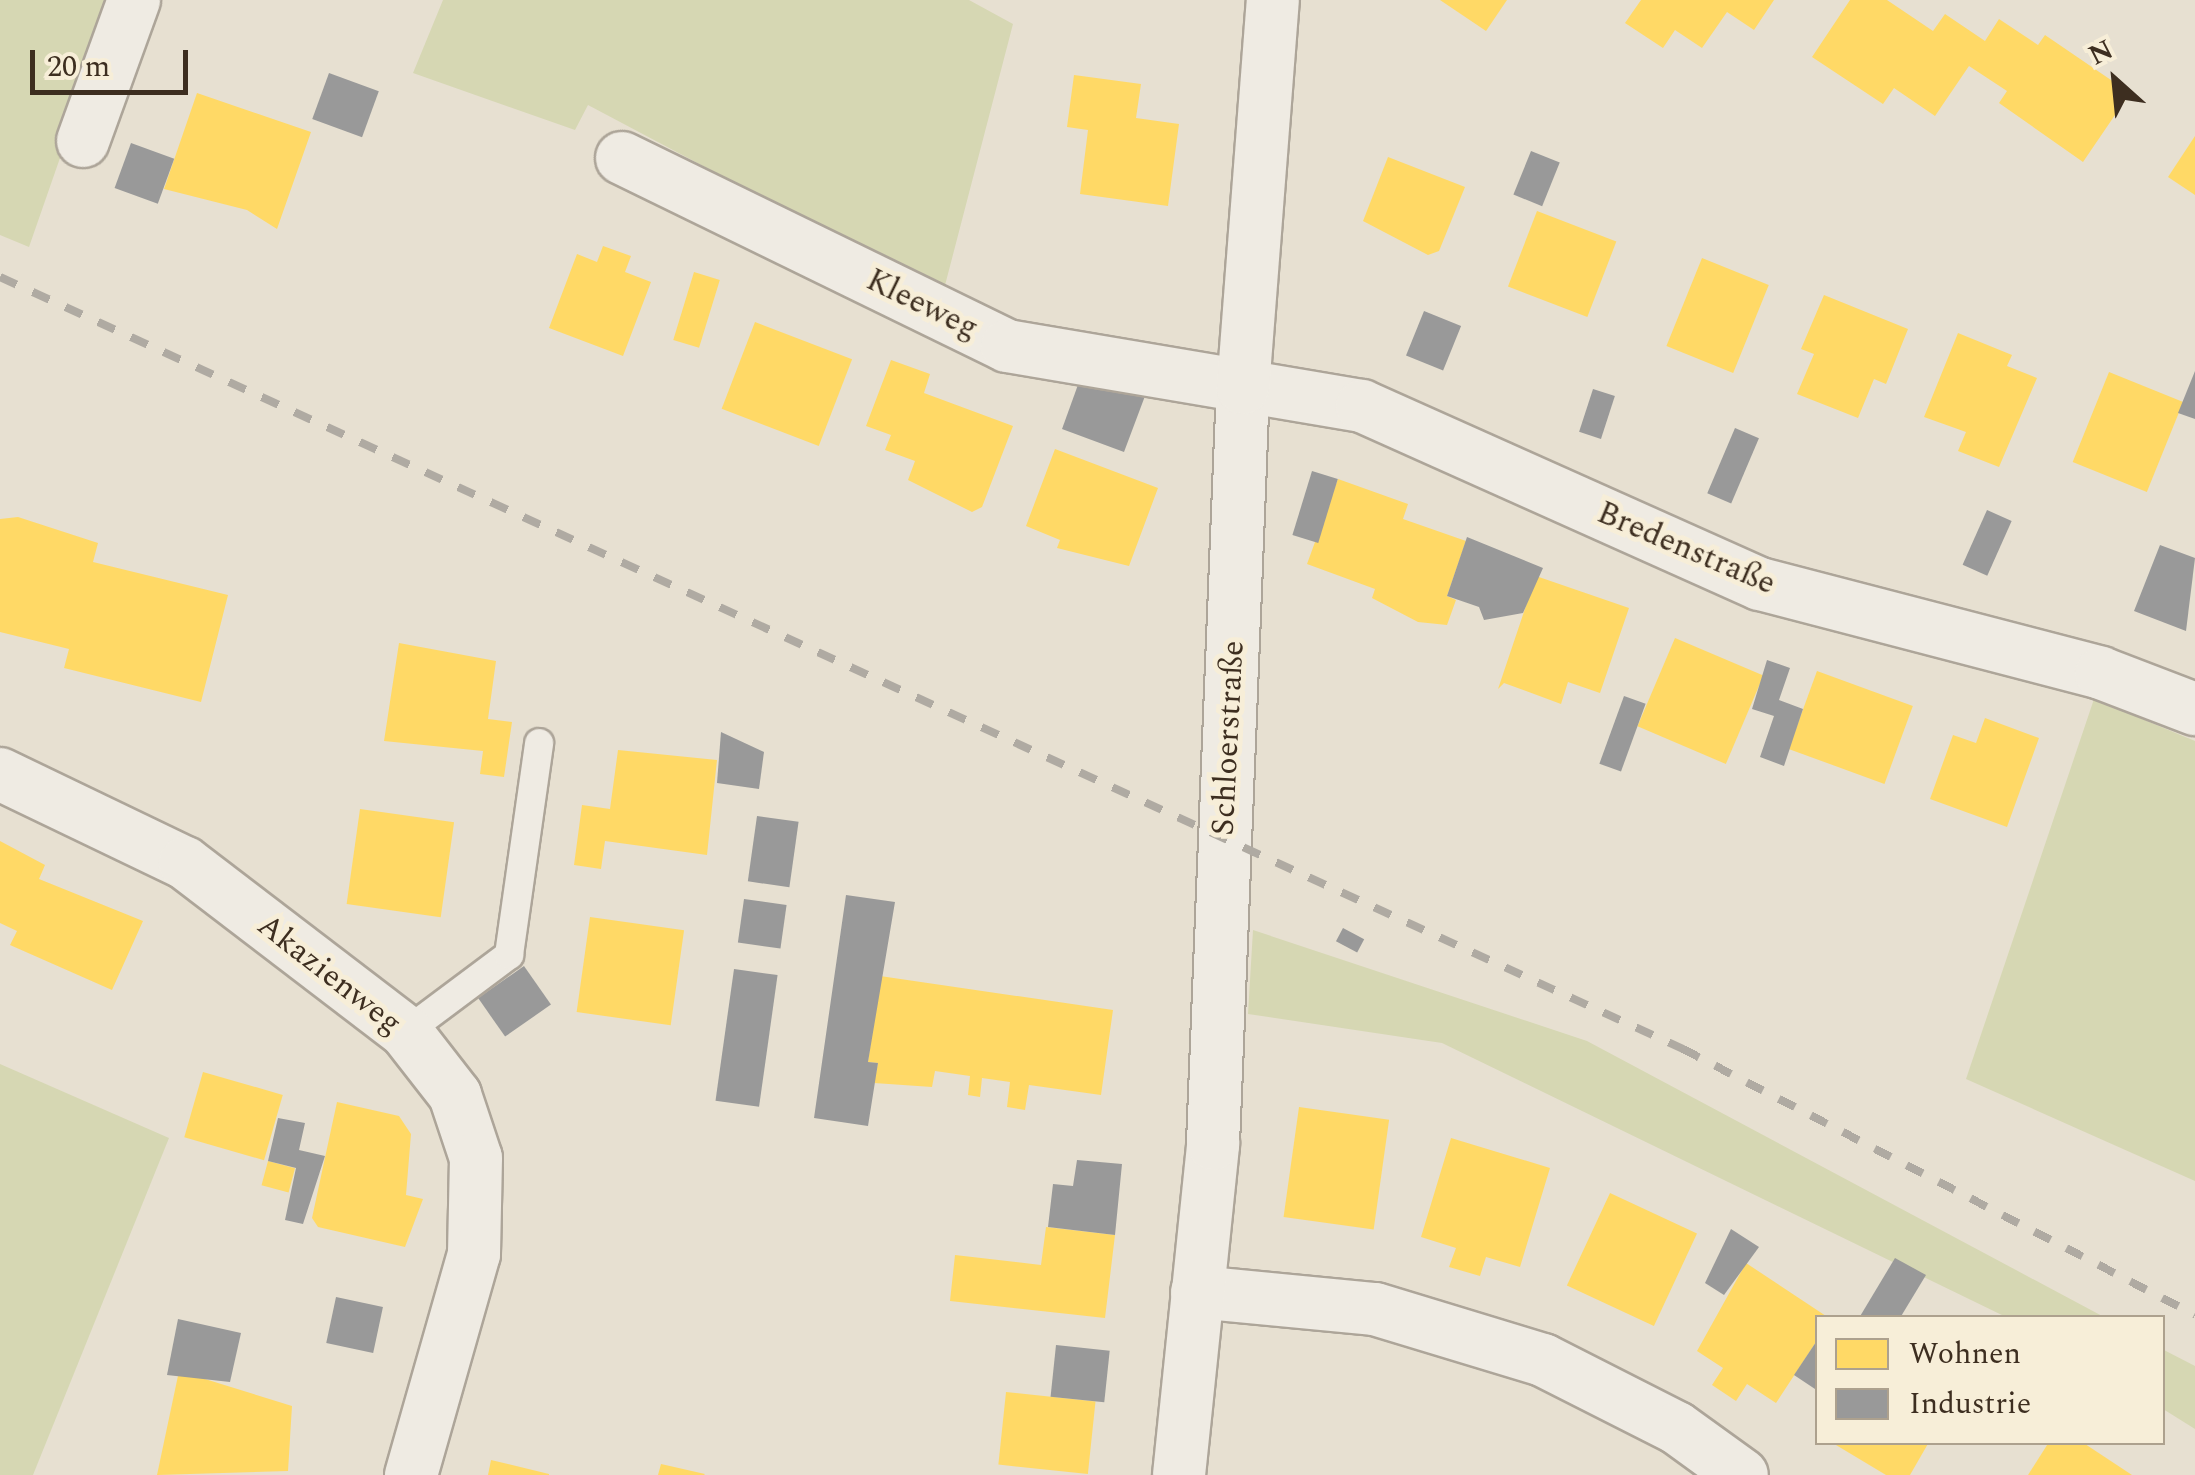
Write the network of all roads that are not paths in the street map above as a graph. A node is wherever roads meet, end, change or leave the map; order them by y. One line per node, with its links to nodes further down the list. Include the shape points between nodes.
1 (134, 0): 3 (street)
2 (1273, 0): 5 (street, Schloerstraße)
3 (82, 141)
4 (622, 158): 5 (street, Kleeweg, via 1007,346)
5 (1243, 388): 6 (street, Bredenstraße, via 1362,406 1760,584 2101,673); 10 (street, Schloerstraße, via 1213,1144)
6 (2195, 709)
7 (539, 743): 9 (lane, via 509,955)
8 (0, 774): 9 (street, Akazienweg, via 185,863)
9 (406, 1032): 11 (street, Akazienweg, via 455,1095 479,1194 474,1254)
10 (1197, 1292): 12 (street, Schloerstraße); 13 (street, via 1374,1309 1543,1360 1676,1428)
11 (411, 1475)
12 (1179, 1475)
13 (1742, 1475)

